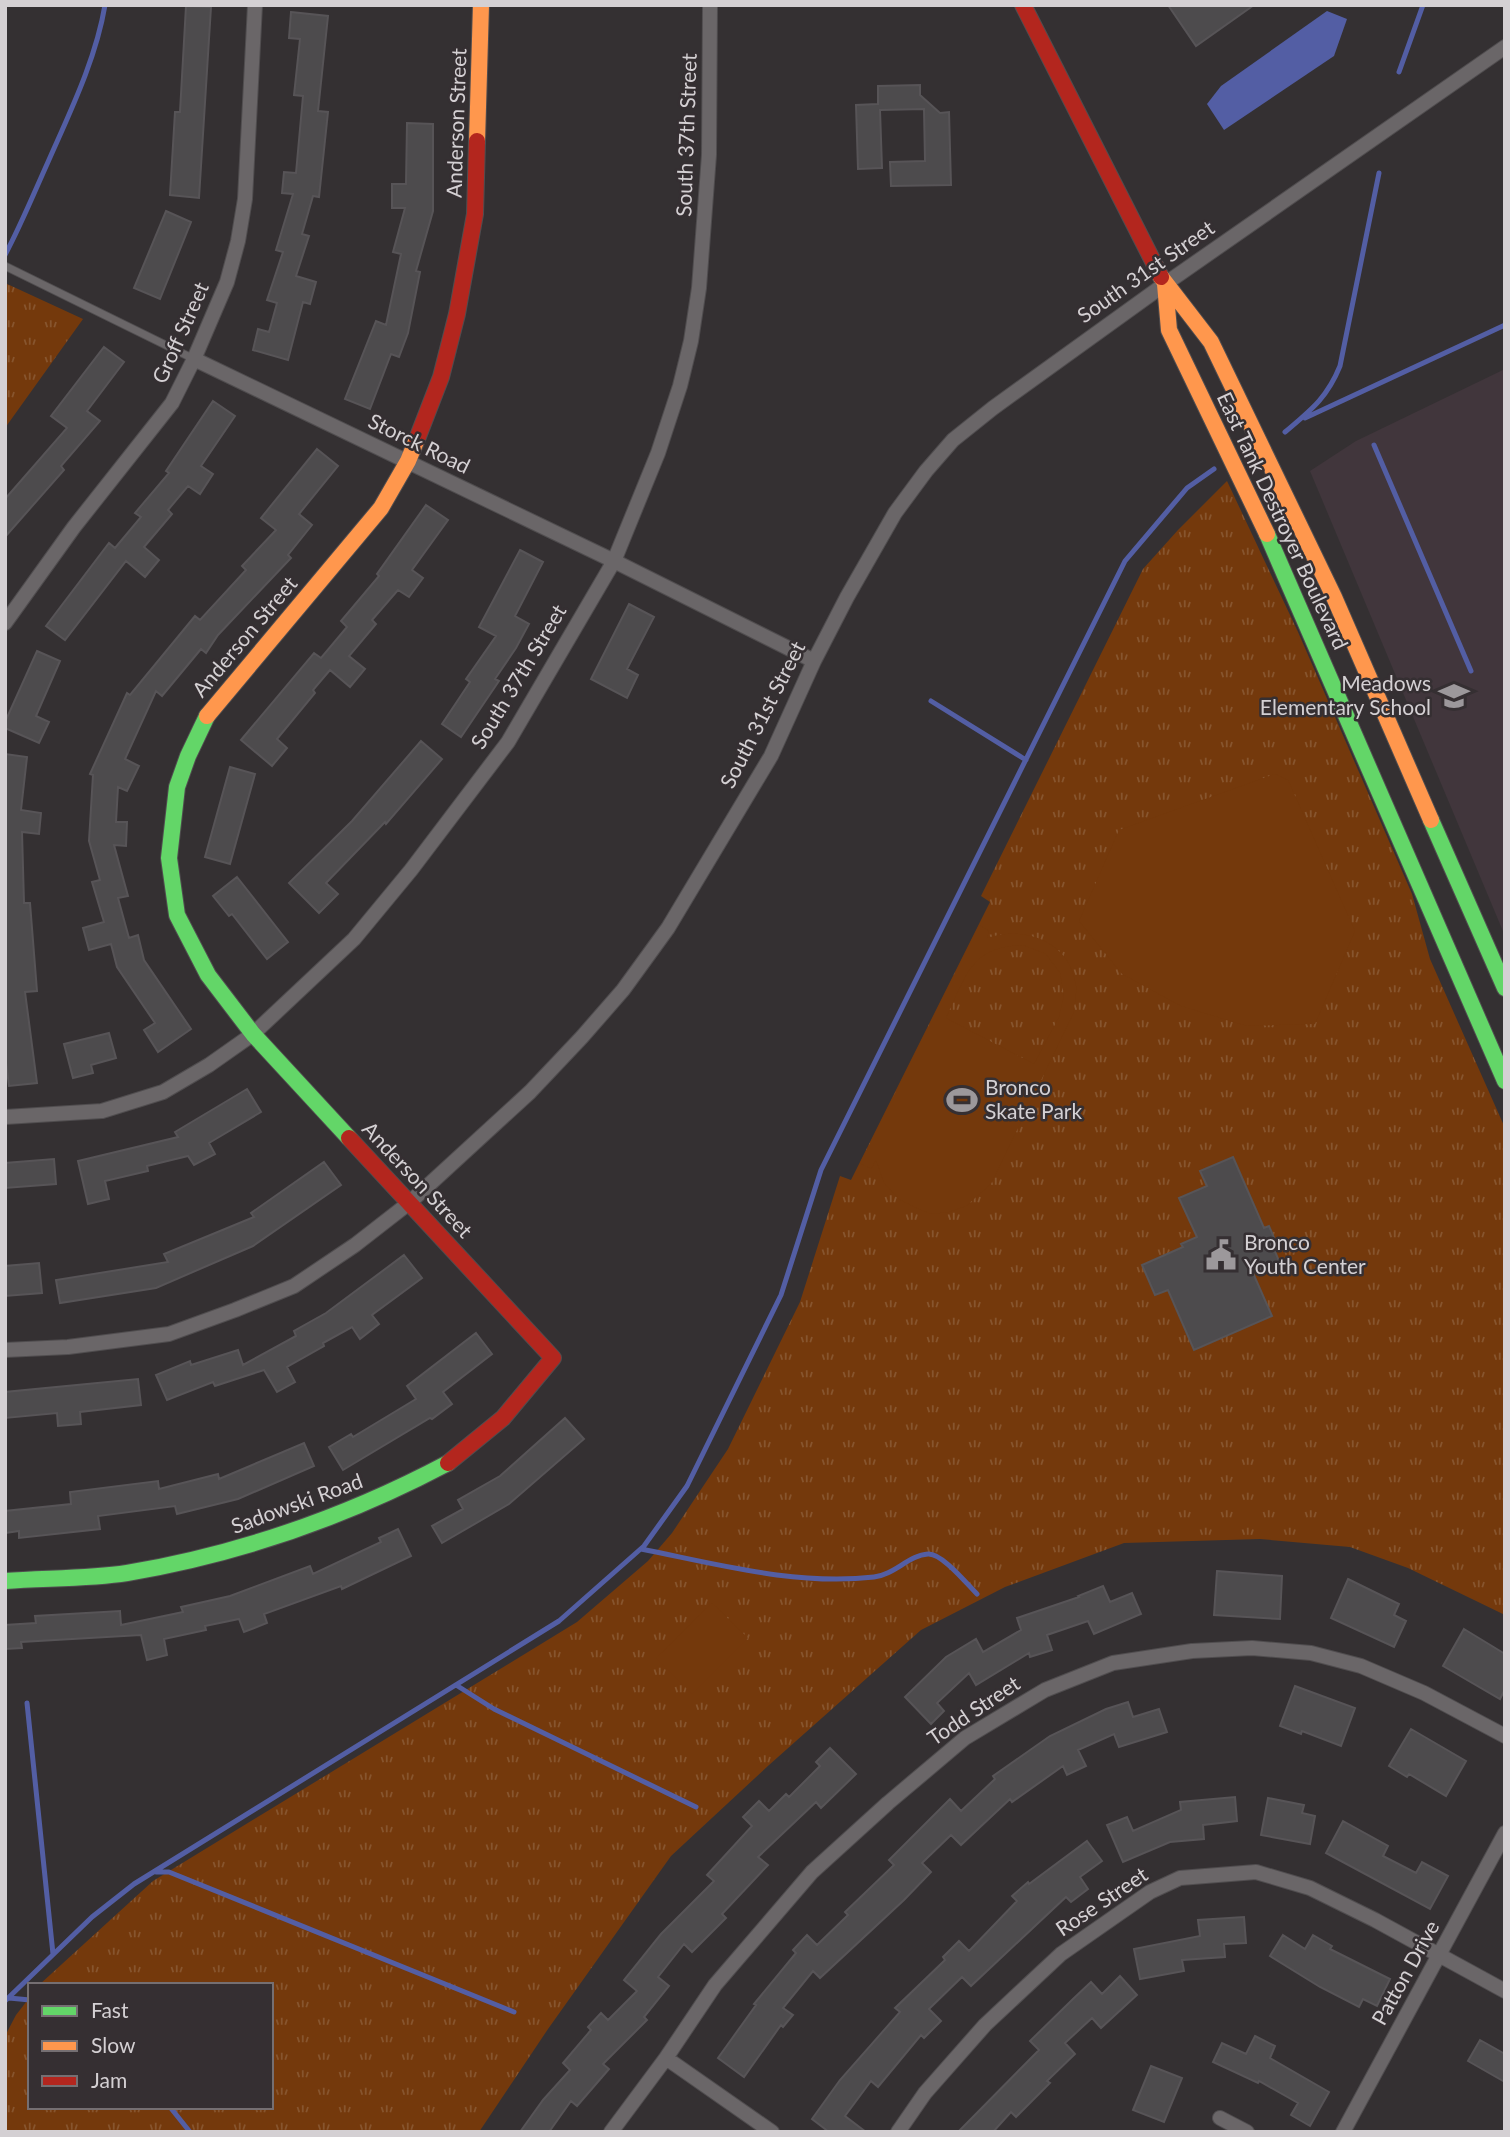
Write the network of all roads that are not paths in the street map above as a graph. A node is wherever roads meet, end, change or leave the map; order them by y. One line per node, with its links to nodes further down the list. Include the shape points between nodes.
1 (255, 5): 8 (street, Groff Street, via 245,199 238,242 227,282)
2 (481, 5): 9 (street, Anderson Street, via 475,214 441,377)
3 (710, 5): 10 (street, South 37th Street, via 709,155 691,341 658,453)
4 (1023, 5): 7 (street, East Tank Destroyer Boulevard)
5 (1505, 47): 7 (street, South 31st Street)
6 (5, 266): 8 (lane, Storck Road)
7 (1165, 284): 12 (street, South 31st Street, via 953,440 895,513); 13 (street, East Tank Destroyer Boulevard, via 1211,342 1334,597); 15 (street, East Tank Destroyer Boulevard, via 1169,330 1271,542)
8 (194, 359): 9 (street, Storck Road); 11 (street, Groff Street, via 172,402)
9 (408, 461): 10 (street, Storck Road); 14 (street, Anderson Street, via 381,508 208,715 177,787 169,858 177,915 208,975)
10 (614, 561): 12 (street, Storck Road); 14 (street, South 37th Street, via 508,743 354,939)
11 (5, 623)
12 (814, 661): 17 (street, South 31st Street, via 771,756 668,928 623,990 530,1092)
13 (1505, 988)
14 (253, 1034): 16 (street, South 37th Street, via 163,1093 103,1111); 17 (street, Anderson Street)
15 (1505, 1081)
16 (5, 1117)
17 (409, 1203): 18 (street, South 31st Street, via 294,1286 236,1310 169,1334); 19 (street, Anderson Street)
18 (5, 1350)
19 (553, 1357): 20 (street, Sadowski Road, via 503,1418 447,1463 391,1493 233,1550 125,1573)
20 (5, 1581)
21 (1505, 1736): 25 (street, Todd Street, via 1361,1666 1311,1653 1252,1648 1192,1651 1113,1663 1045,1690 965,1738 888,1802 812,1872 715,1985)
22 (1505, 1833): 23 (street, Patton Drive)
23 (1438, 1956): 24 (street, Rose Street); 29 (street, Rose Street, via 1310,1888 1256,1872 1180,1878 1150,1892 1061,1954 985,2025 925,2093); 31 (street, Patton Drive)
24 (1505, 1991)
25 (666, 2058): 27 (street, Todd Street); 28 (street)
26 (1220, 2118): 30 (street)
27 (611, 2132)
28 (772, 2132)
29 (898, 2132)
30 (1247, 2132)
31 (1343, 2132)

